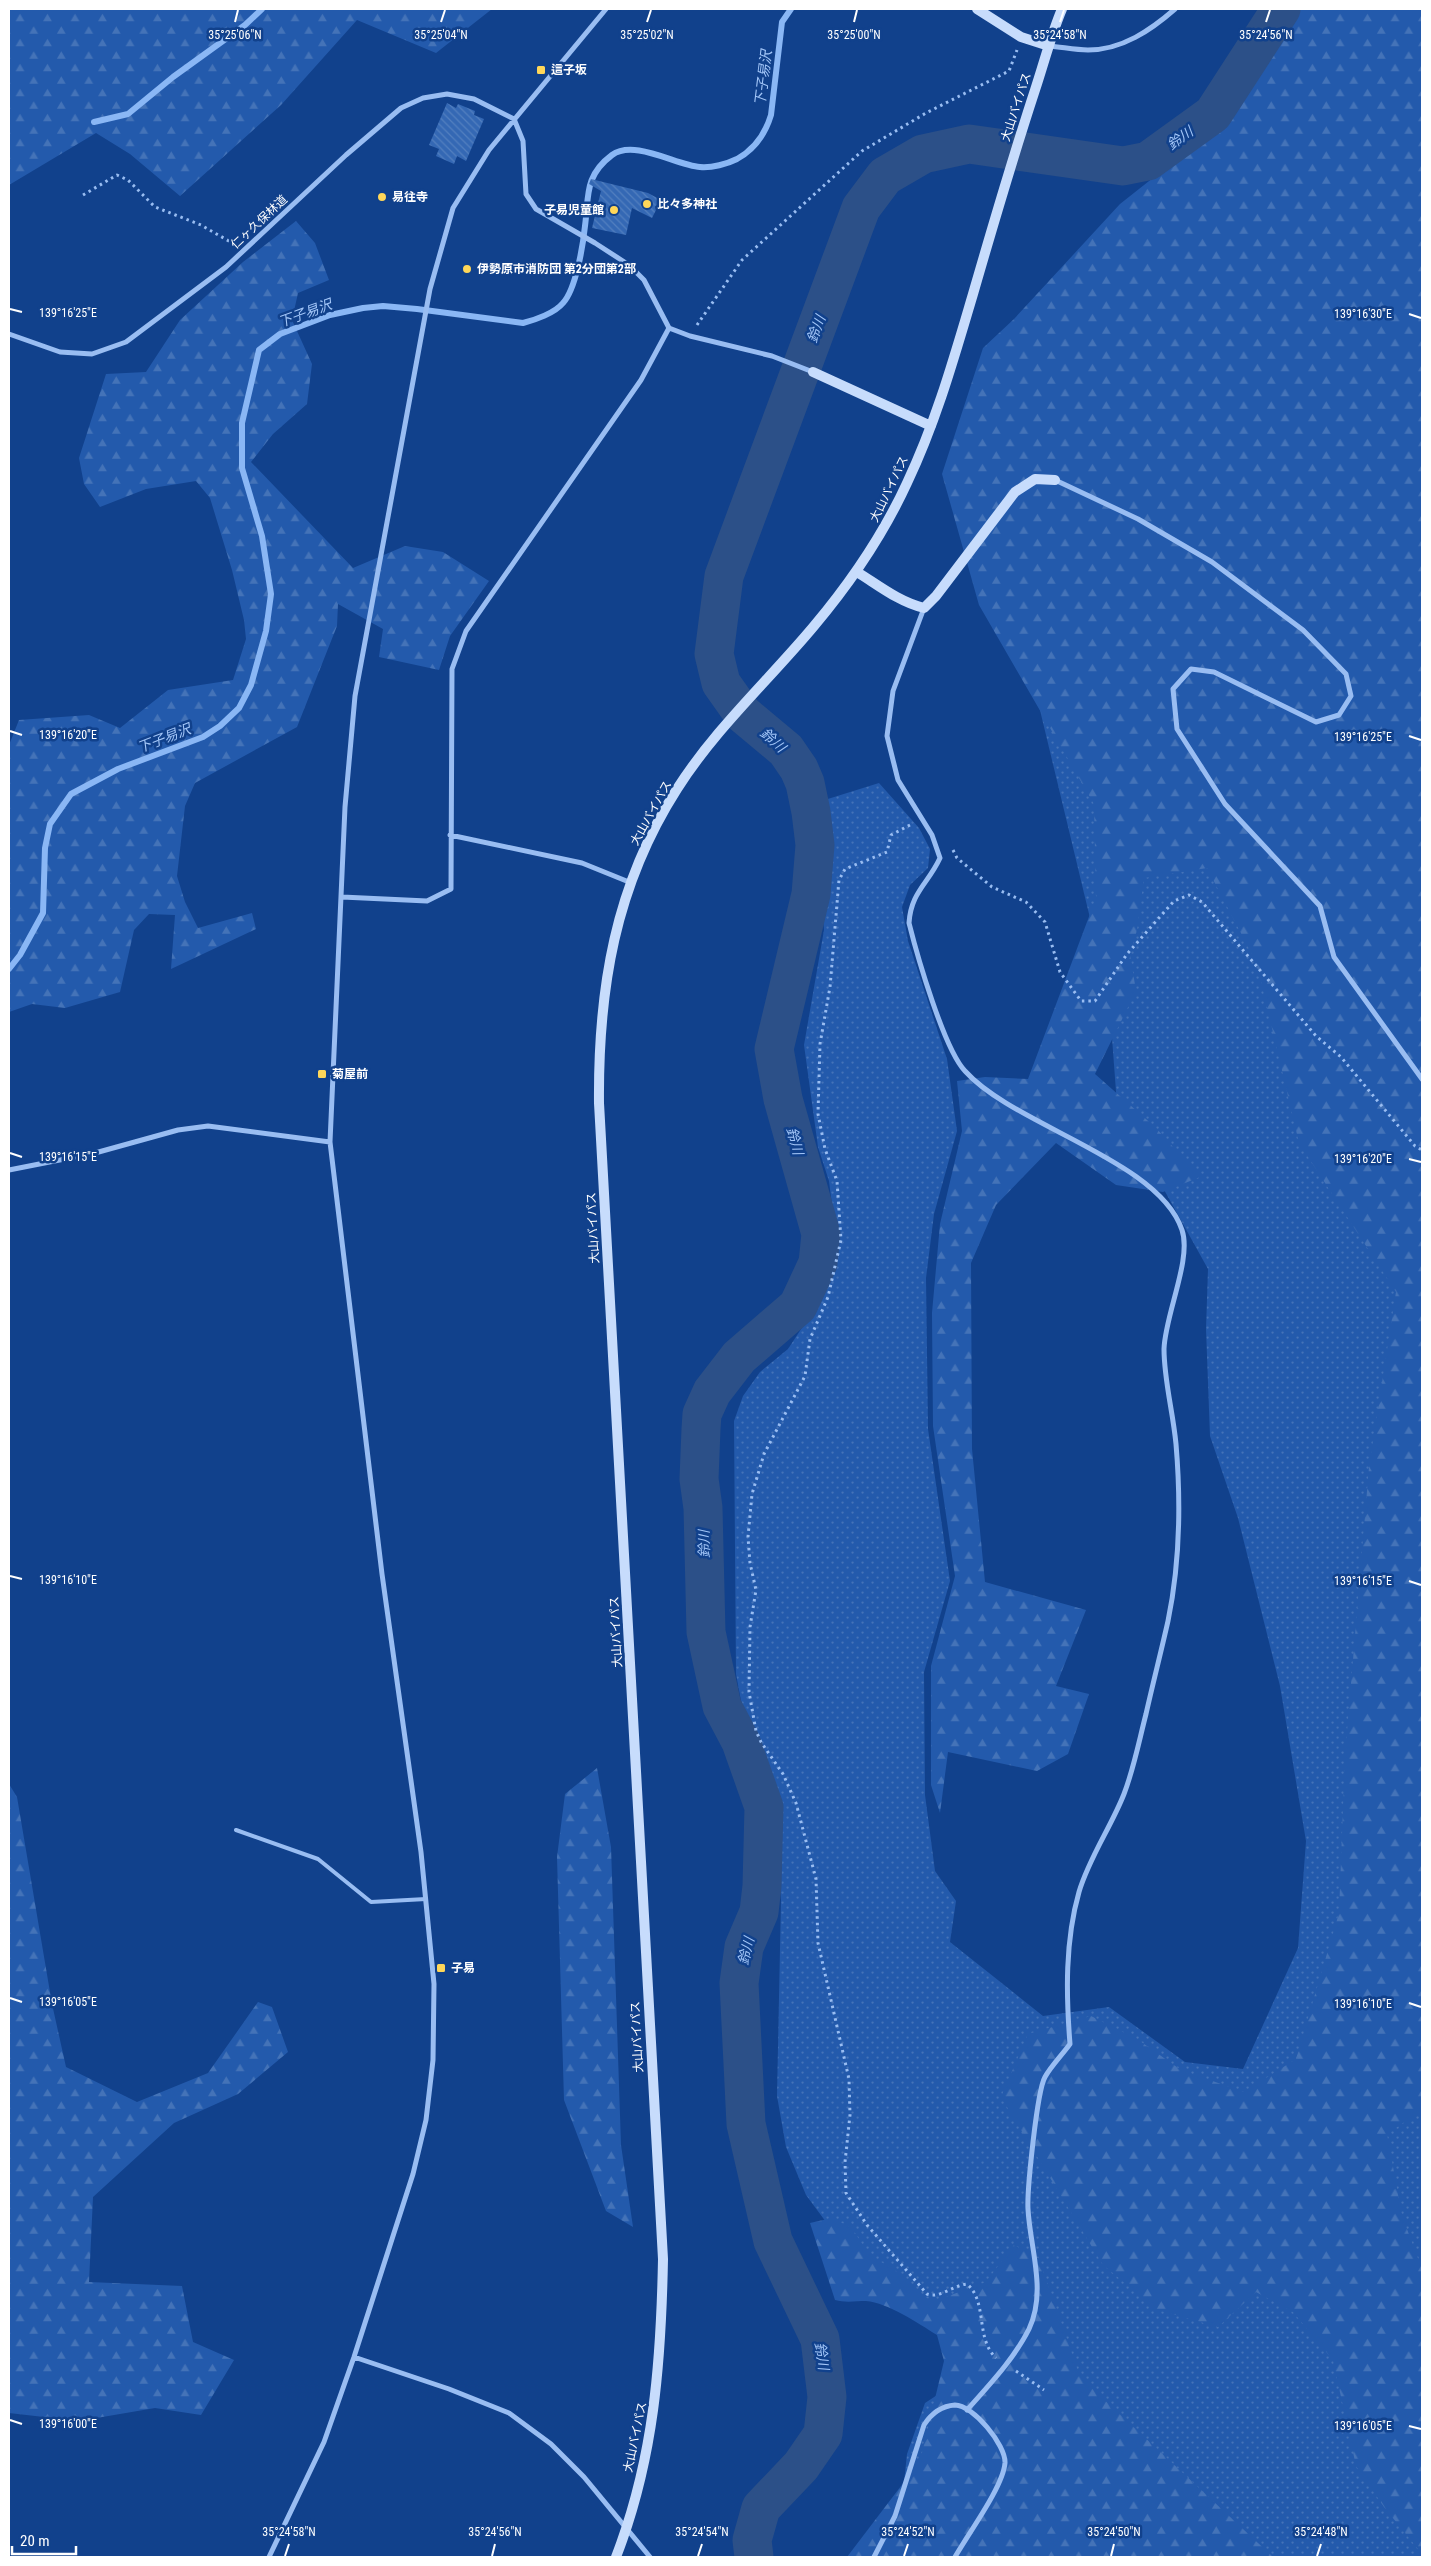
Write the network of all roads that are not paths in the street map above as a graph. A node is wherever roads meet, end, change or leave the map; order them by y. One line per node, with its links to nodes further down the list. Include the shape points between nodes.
1 (606, 9): 6 (street)
2 (977, 9): 5 (main road, via 1021,37)
3 (1062, 9): 5 (main road, 大山バイパス)
4 (1175, 9): 5 (street, via 1156,25 1109,48 1089,50)
5 (1049, 46): 10 (main road, 大山バイパス)
6 (514, 119): 7 (street, via 523,141 526,194 536,210 596,243 629,266 644,280); 8 (street, 仁ヶ久保林道, via 474,99 447,94 424,98 402,108 244,250 176,307 126,342 92,354 60,352); 16 (street, via 475,169 453,208 430,289 355,696 344,807)
7 (669, 328): 9 (street, via 772,356); 14 (street, via 641,380 466,631 452,669)
8 (9, 334)
9 (813, 372): 10 (main road)
10 (931, 426): 12 (main road, 大山バイパス, via 907,484)
11 (1055, 480): 13 (main road, via 1035,479 1015,492); 17 (street, via 1138,519 1212,562 1303,630 1346,674 1350,696 1340,716 1316,722 1214,672 1191,669 1173,689 1177,729 1225,804 1320,906 1334,957)
12 (857, 572): 13 (main road, via 906,602); 15 (main road, 大山バイパス, via 678,787)
13 (924, 608): 23 (street, via 894,691 887,736 898,780 932,835 940,858 910,907 909,923 947,1038 962,1069 985,1091 1094,1151 1146,1185 1175,1215 1184,1243 1164,1350 1176,1445 1180,1511 1172,1592 1140,1741 1125,1792 1080,1891 1073,1925 1066,1991 1070,2044 1044,2078 1040,2096 1028,2208 1038,2288 1029,2328 1006,2364)
14 (450, 835): 15 (street, via 582,863); 16 (street, via 451,889 426,901)
15 (629, 882): 24 (main road, 大山バイパス, via 610,951 603,999 598,1049 598,1103 663,2259 657,2387 649,2438)
16 (342, 897): 18 (street)
17 (1422, 1079)
18 (330, 1142): 19 (street, via 208,1126 178,1130 95,1153); 21 (street, via 382,1574)
19 (9, 1170)
20 (236, 1830): 21 (lane, via 318,1859 371,1902)
21 (426, 1900): 22 (street, via 434,1984 433,2060 426,2120 413,2174)
22 (354, 2357): 24 (street, via 509,2413 551,2444 584,2477); 25 (street, via 324,2442)
23 (967, 2410): 28 (street, via 957,2405 942,2408 924,2425 895,2516); 29 (street, via 990,2430 1002,2446 1005,2461 997,2489)
24 (626, 2530): 26 (main road, 大山バイパス); 27 (street)
25 (269, 2557)
26 (616, 2557)
27 (650, 2557)
28 (874, 2557)
29 (955, 2557)

